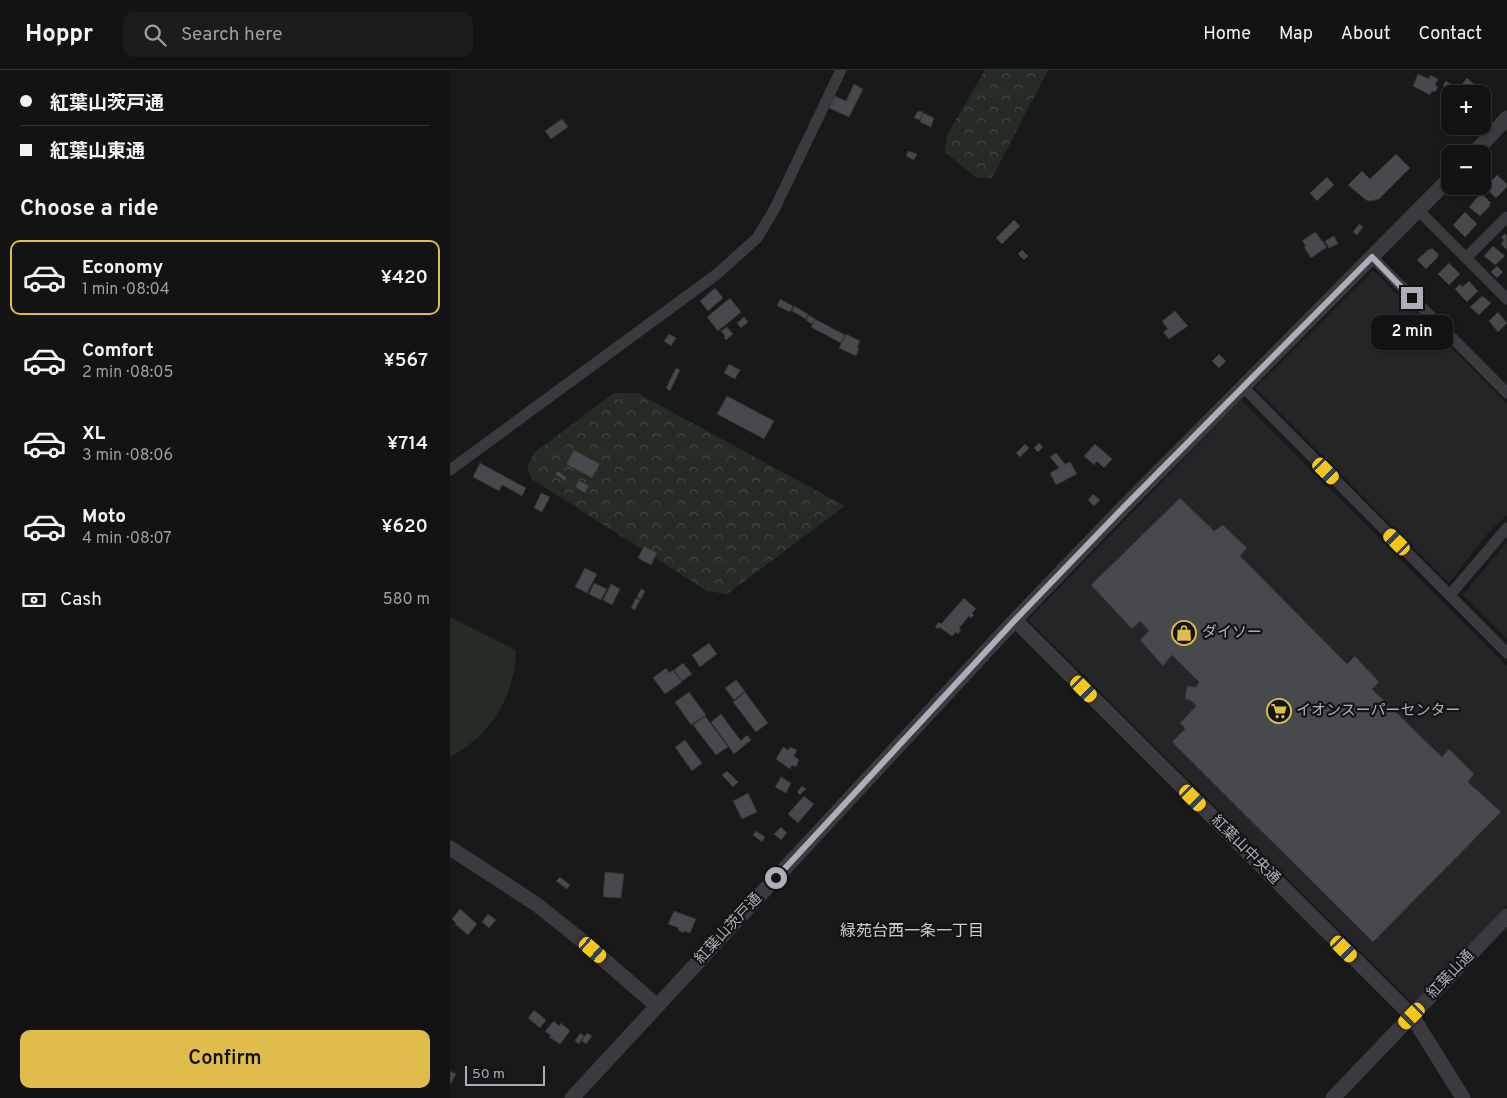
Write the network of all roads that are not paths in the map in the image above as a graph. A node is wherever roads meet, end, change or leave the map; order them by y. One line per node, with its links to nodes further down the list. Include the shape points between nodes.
1 (841, 70): 12 (street, via 774,210 757,238 717,274)
2 (1507, 118): 3 (street)
3 (1482, 145)
4 (1441, 188): 5 (street, 紅葉山茨戸通)
5 (1419, 211): 7 (street, 紅葉山茨戸通); 8 (street)
6 (1507, 216): 8 (street)
7 (1372, 257): 10 (street, 紅葉山茨戸通); 11 (street)
8 (1466, 258): 9 (street)
9 (1507, 299)
10 (1242, 386): 14 (street); 15 (street, 紅葉山茨戸通)
11 (1507, 393)
12 (450, 470)
13 (1507, 528): 14 (street)
14 (1450, 595): 16 (street)
15 (1015, 620): 19 (street, 紅葉山茨戸通); 20 (street, 紅葉山中央通)
16 (1507, 653)
17 (450, 848): 19 (street, via 536,904)
18 (1507, 916): 20 (street, 紅葉山通)
19 (656, 1006): 21 (street, 紅葉山茨戸通)
20 (1412, 1016): 22 (street, 紅葉山通); 23 (street, 紅葉山中央通)
21 (572, 1098)
22 (1333, 1098)
23 (1463, 1098)

